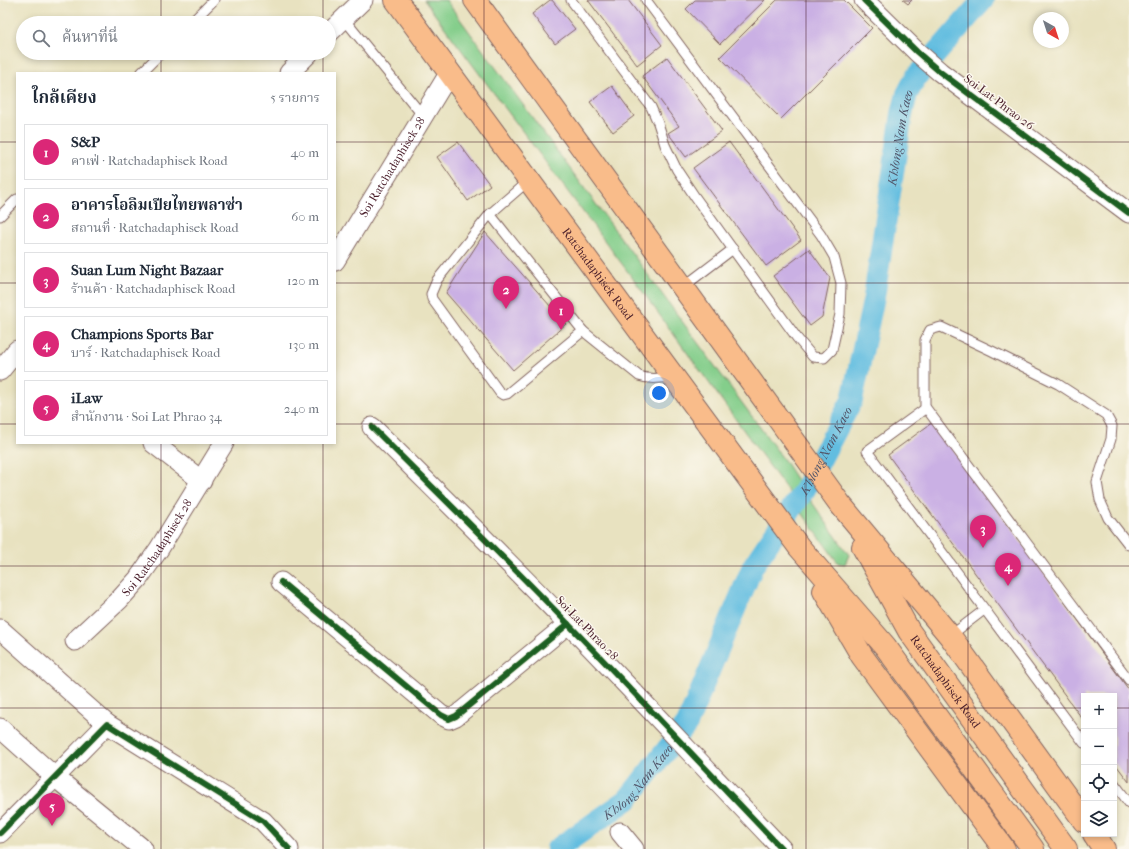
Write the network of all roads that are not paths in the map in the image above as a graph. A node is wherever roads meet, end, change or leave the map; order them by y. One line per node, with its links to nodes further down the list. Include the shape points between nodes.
1 (214, 0): 8 (lane)
2 (363, 0): 9 (street)
3 (396, 0): 15 (main road, Ratchadaphisek Road)
4 (475, 0): 24 (main road, Ratchadaphisek Road)
5 (571, 0): 22 (lane, via 651,107 677,170)
6 (646, 0): 22 (lane, via 821,235 834,257 841,283 840,314 832,350 824,358 813,357 797,338)
7 (868, 1): 19 (street, Soi Lat Phrao 26, via 940,72)
8 (198, 16)
9 (344, 19): 10 (street); 16 (lane)
10 (336, 26)
11 (154, 60): 13 (lane)
12 (302, 60): 14 (street)
13 (142, 72)
14 (290, 72)
15 (450, 72): 16 (street, Soi Ratchadaphisek 28); 17 (main road, Ratchadaphisek Road)
16 (423, 116): 23 (street, Soi Ratchadaphisek 28)
17 (528, 181): 20 (lane); 28 (main road, Ratchadaphisek Road)
18 (16, 200): 21 (lane)
19 (1129, 213)
20 (490, 214): 25 (lane); 25 (lane, via 437,280 431,294 432,299 500,393 507,394)
21 (0, 216)
22 (733, 249): 24 (lane)
23 (336, 259)
24 (683, 287): 34 (main road, Ratchadaphisek Road)
25 (583, 331): 28 (lane, via 639,376 654,379)
26 (16, 351): 27 (street)
27 (0, 371)
28 (672, 376): 35 (main road, Ratchadaphisek Road)
29 (925, 408): 36 (lane, via 924,340 930,330 940,327 1058,384 1106,415 1112,426 1111,439 1098,482 1100,500 1108,518); 38 (lane, via 870,448 867,453); 43 (lane)
30 (372, 427): 39 (street, Soi Lat Phrao 28)
31 (154, 444): 33 (street)
32 (223, 444): 33 (street, Soi Ratchadaphisek 28)
33 (202, 480): 42 (street, Soi Ratchadaphisek 28, via 138,579)
34 (840, 504): 41 (main road, Ratchadaphisek Road); 60 (main road, Ratchadaphisek Road, via 909,631)
35 (793, 540): 58 (main road, Ratchadaphisek Road, via 862,656); 59 (main road, Ratchadaphisek Road, via 885,646)
36 (1129, 545)
37 (281, 582): 39 (street, via 449,719 456,716)
38 (984, 610): 41 (lane); 46 (lane)
39 (568, 624): 57 (street, Soi Lat Phrao 28)
40 (0, 629): 44 (street)
41 (950, 636): 50 (main road, Ratchadaphisek Road)
42 (75, 641)
43 (1129, 680)
44 (107, 724): 47 (street); 55 (street, via 263,821)
45 (0, 728): 47 (street)
46 (1081, 739)
47 (56, 778): 52 (street); 54 (street)
48 (1117, 787): 49 (lane)
49 (1129, 804)
50 (1081, 817)
51 (620, 832): 56 (street)
52 (0, 833)
53 (1096, 837): 61 (main road)
54 (143, 849)
55 (290, 849)
56 (634, 849)
57 (782, 849)
58 (1004, 849)
59 (1033, 849)
60 (1066, 849)
61 (1104, 849)

